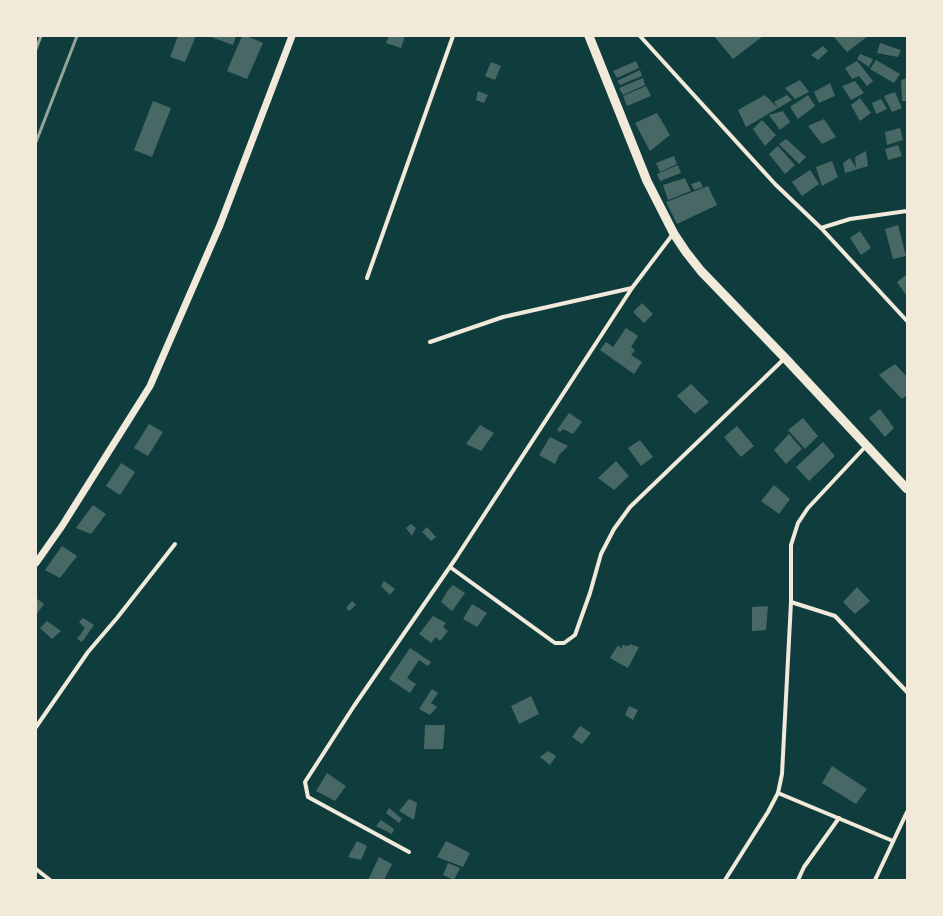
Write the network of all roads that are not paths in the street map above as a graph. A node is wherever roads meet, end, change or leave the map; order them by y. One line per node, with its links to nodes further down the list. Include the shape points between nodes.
1 (292, 36): 16 (street, via 220,225 150,386)
2 (453, 36): 8 (street)
3 (589, 36): 7 (main road, via 647,181)
4 (640, 36): 6 (street, via 775,184)
5 (907, 211): 6 (street, via 850,219)
6 (822, 228): 10 (street)
7 (674, 234): 9 (street); 12 (main road, via 701,270)
8 (367, 278)
9 (632, 288): 11 (street, via 503,317); 17 (street)
10 (907, 321)
11 (430, 342)
12 (785, 358): 13 (main road); 17 (street, via 630,507 614,529 602,554 575,635 564,642 555,643)
13 (866, 446): 14 (main road); 18 (street, via 808,508 798,523 791,545)
14 (907, 489)
15 (175, 544): 20 (street, via 88,652)
16 (36, 563)
17 (450, 567): 25 (street, via 304,782 308,797)
18 (791, 602): 19 (street, via 835,616); 21 (street, via 782,774)
19 (907, 692)
20 (36, 727)
21 (778, 794): 23 (street); 28 (street)
22 (907, 812): 24 (street)
23 (839, 818): 24 (street); 29 (street, via 804,867)
24 (893, 841): 30 (street)
25 (409, 852)
26 (36, 869): 27 (street)
27 (50, 880)
28 (725, 880)
29 (798, 880)
30 (875, 880)

